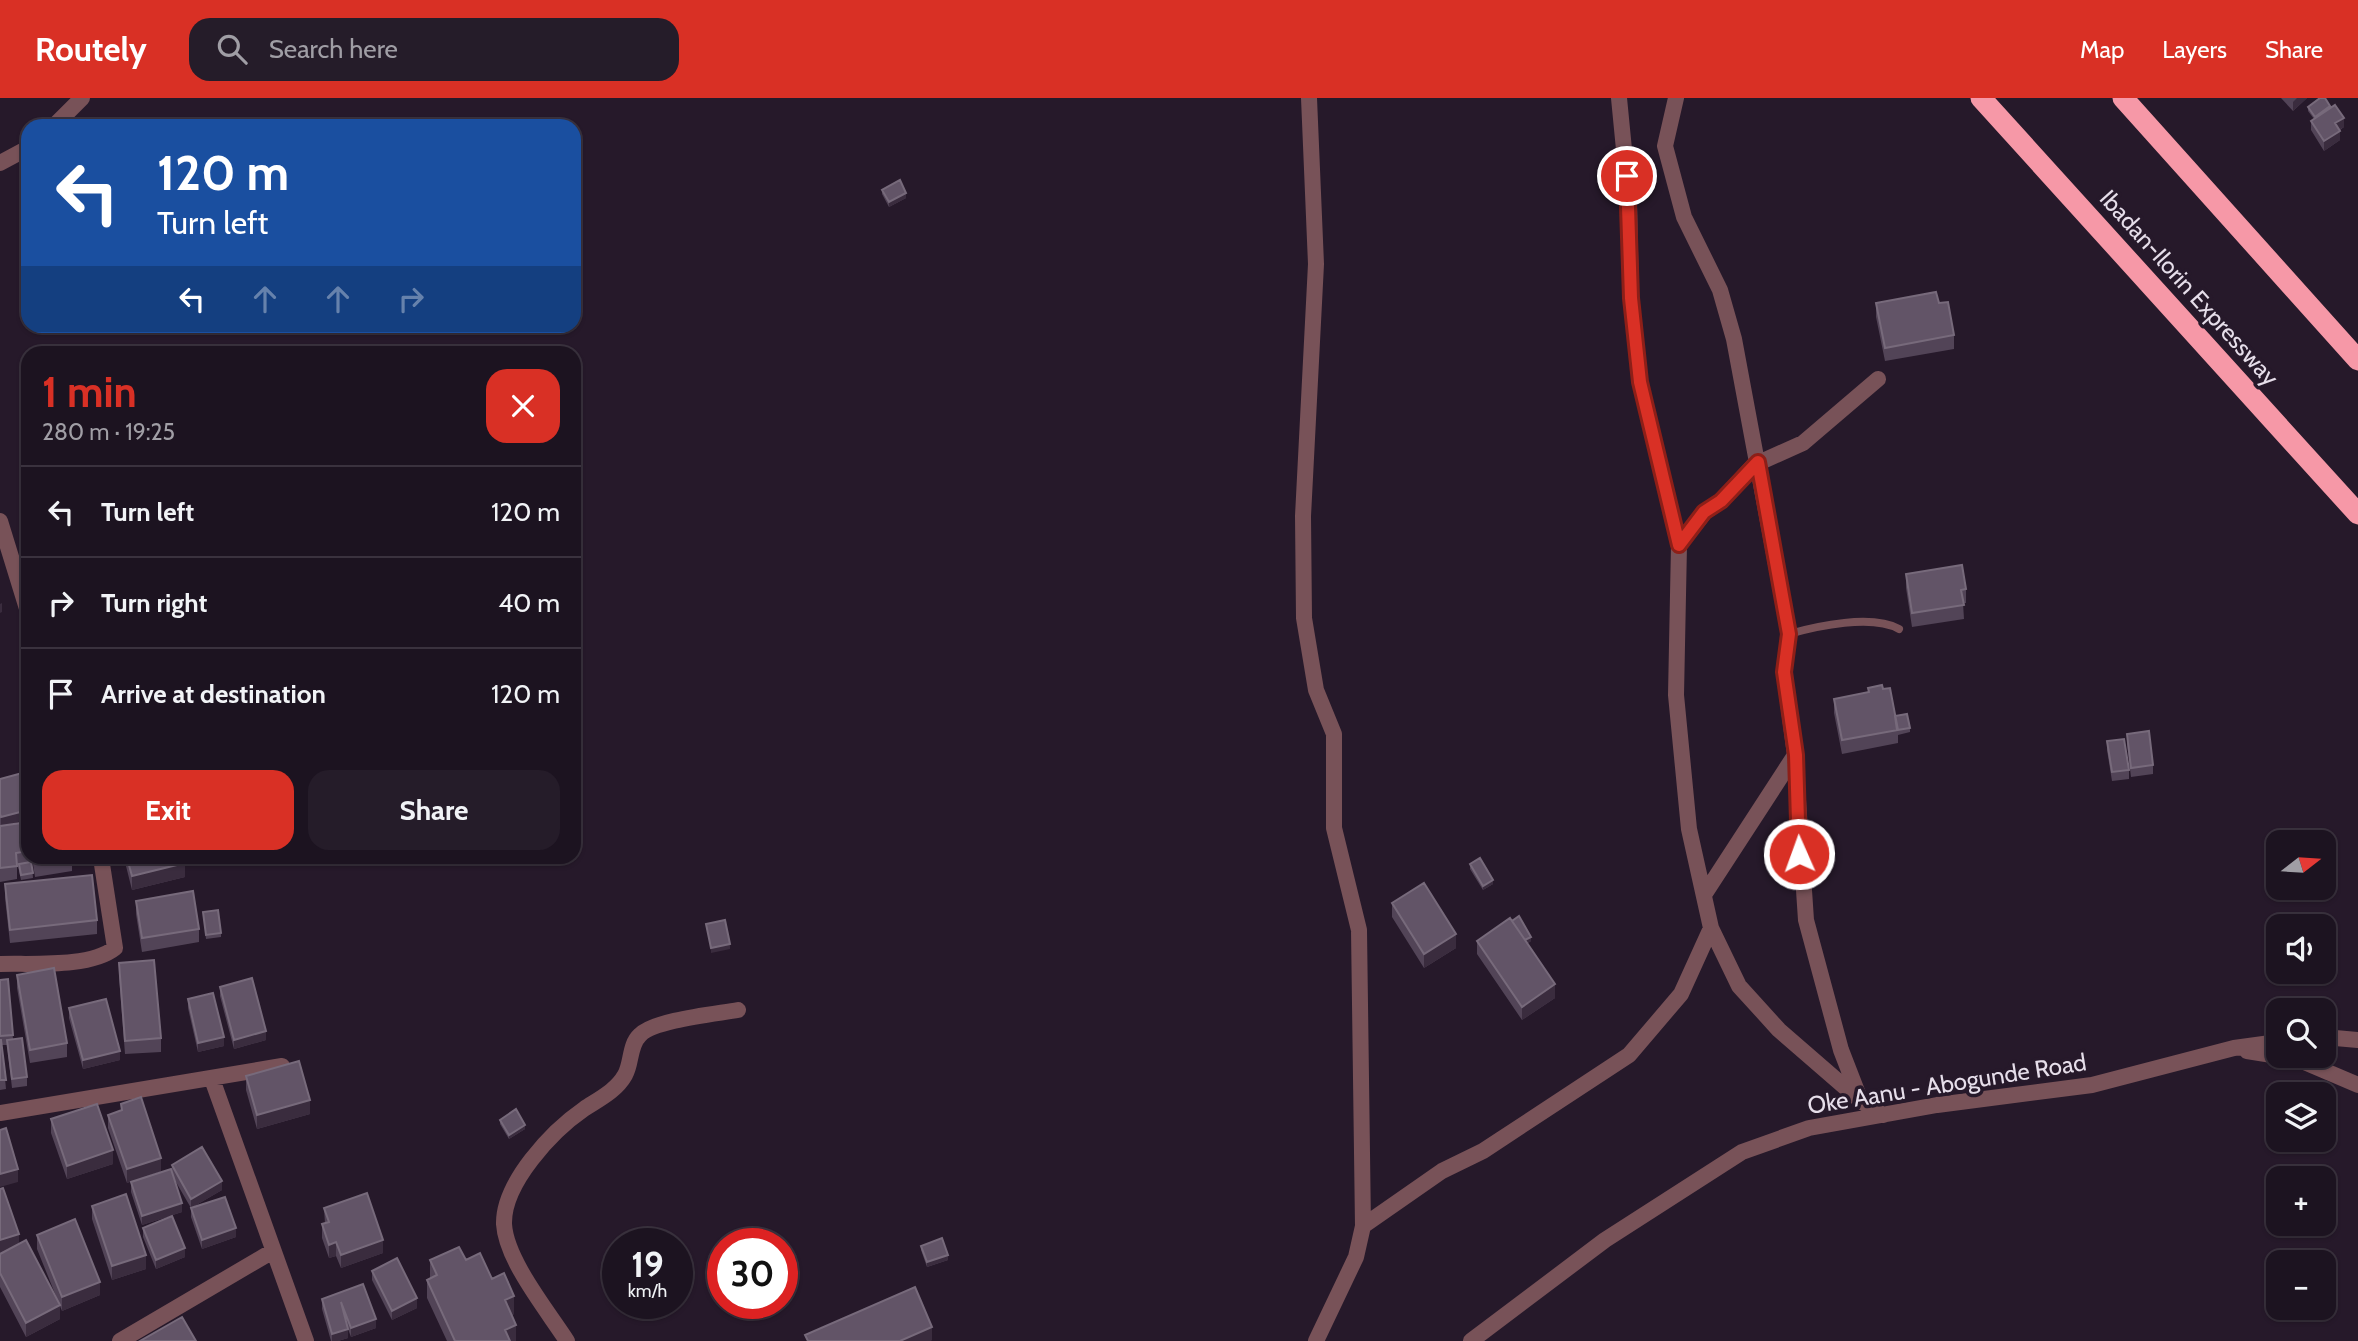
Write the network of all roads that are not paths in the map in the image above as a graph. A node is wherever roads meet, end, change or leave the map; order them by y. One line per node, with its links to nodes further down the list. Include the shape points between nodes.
1 (82, 98): 7 (street)
2 (1310, 98): 35 (street, via 1316,264 1303,516 1304,618 1316,690 1334,734 1334,828 1359,930)
3 (1619, 98): 15 (street, via 1640,382)
4 (1675, 98): 12 (street, via 1665,146 1685,218 1720,290)
5 (1981, 98): 13 (highway, Ibadan-Ilorin Expressway)
6 (2123, 98): 10 (highway)
7 (61, 119)
8 (21, 152): 9 (street)
9 (0, 163)
10 (2358, 360)
11 (1878, 379): 12 (street, via 1803,443)
12 (1758, 462): 15 (street, via 1704,512); 18 (street)
13 (2358, 514)
14 (0, 521): 16 (street)
15 (1679, 545): 21 (street, via 1676,695 1689,829)
16 (21, 589)
17 (1899, 628): 18 (lane, via 1889,623 1856,623 1816,626)
18 (1789, 634): 19 (street, via 1784,672)
19 (1796, 755): 21 (street); 32 (street, via 1806,920 1841,1049)
20 (102, 864): 23 (street, via 115,948 85,960)
21 (1704, 895): 22 (street)
22 (1711, 928): 32 (street, via 1739,986 1779,1030); 35 (street, via 1681,994 1629,1055 1483,1151 1442,1171)
23 (0, 964)
24 (738, 1010): 39 (street, via 640,1034 625,1075 602,1100 585,1108 545,1144 514,1185 504,1208 504,1228 512,1253)
25 (2336, 1038): 26 (street)
26 (2358, 1040)
27 (2266, 1044): 28 (street, Oke Aanu - Abogunde Road)
28 (2234, 1048): 31 (street, via 2297,1059); 34 (street, Oke Aanu - Abogunde Road, via 2092,1085)
29 (282, 1066): 30 (street)
30 (212, 1079): 33 (street); 36 (street)
31 (2358, 1085)
32 (1862, 1102): 34 (street)
33 (0, 1113)
34 (1883, 1115): 41 (street, Oke Aanu - Abogunde Road, via 1809,1128 1742,1153 1605,1240)
35 (1363, 1226): 40 (street, via 1356,1257)
36 (274, 1251): 37 (street); 38 (street)
37 (120, 1341)
38 (306, 1341)
39 (567, 1341)
40 (1316, 1341)
41 (1471, 1341)

